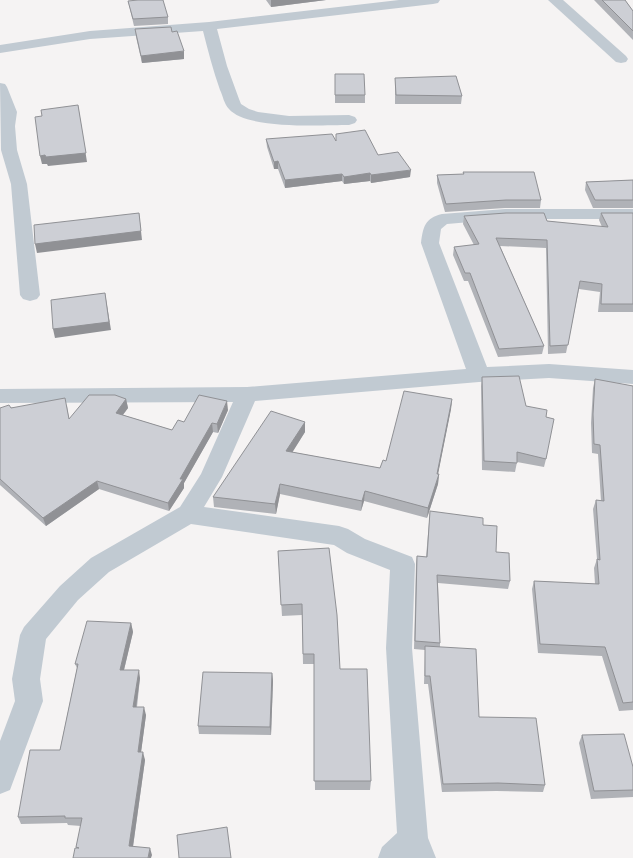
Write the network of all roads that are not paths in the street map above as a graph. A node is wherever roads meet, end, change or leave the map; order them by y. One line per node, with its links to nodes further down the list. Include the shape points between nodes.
1 (433, 0): 3 (street)
2 (555, 0): 6 (street)
3 (345, 5): 4 (street)
4 (209, 26): 5 (street, via 90,35); 8 (street, via 220,71 236,107 244,114 259,118)
5 (0, 49)
6 (621, 58)
7 (0, 87): 9 (street, via 9,112)
8 (349, 120)
9 (5, 150): 11 (street, via 20,184)
10 (633, 214): 12 (street, via 505,214 442,219 432,227 430,243)
11 (30, 295)
12 (479, 375): 13 (street, via 549,371); 14 (street)
13 (633, 377)
14 (247, 394): 15 (street); 16 (street, via 211,477)
15 (0, 396)
16 (188, 514): 17 (street, via 100,566 69,593 33,635 26,679 30,702); 18 (street, via 339,536 356,546 403,564 399,648)
17 (0, 780)
18 (409, 852)

